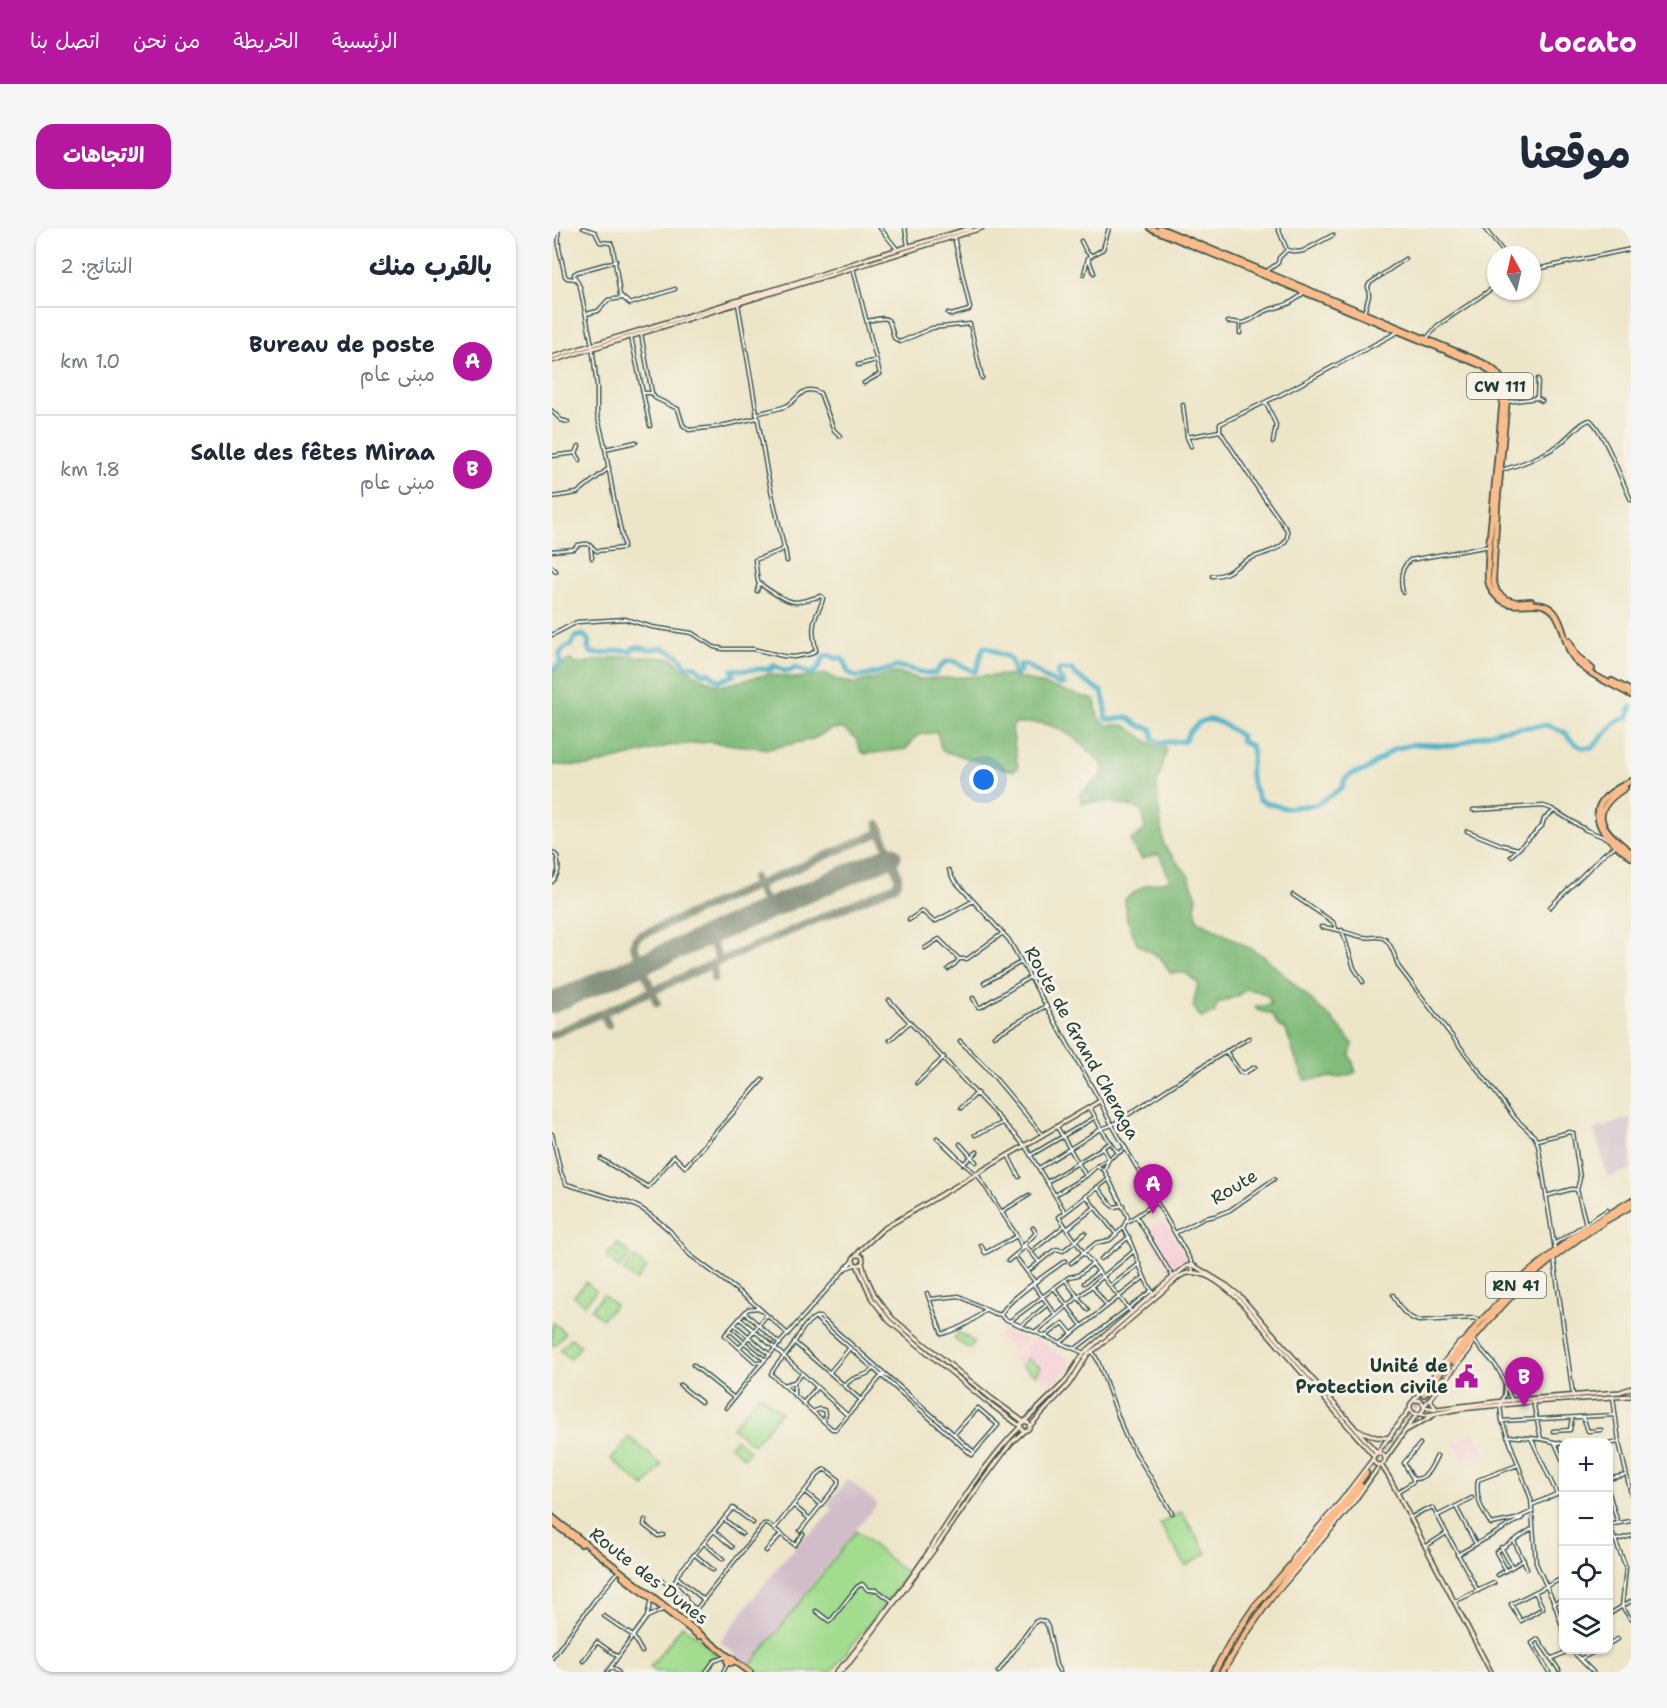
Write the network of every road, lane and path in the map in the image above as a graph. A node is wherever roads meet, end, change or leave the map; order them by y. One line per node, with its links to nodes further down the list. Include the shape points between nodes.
1 (558, 228): 28 (street, via 565,276)
2 (583, 228): 22 (street, via 595,232 600,242 611,243)
3 (880, 228): 18 (street)
4 (905, 228): 16 (street)
5 (971, 228): 16 (street)
6 (982, 228): 13 (street)
7 (1109, 228): 20 (street, via 1103,249)
8 (1150, 228): 30 (main road, CW 111)
9 (1160, 228): 25 (main road, CW 111)
10 (1278, 228): 19 (street)
11 (1484, 228): 15 (street)
12 (1333, 235): 19 (street, via 1303,251)
13 (954, 237): 23 (street); 34 (street, via 970,308)
14 (1081, 241): 20 (street)
15 (1499, 246)
16 (909, 247): 18 (street)
17 (1631, 249): 24 (street)
18 (897, 250): 45 (street)
19 (1287, 250): 25 (street)
20 (1089, 257): 26 (street); 27 (street)
21 (1406, 259): 35 (street, via 1370,283)
22 (616, 261): 28 (street, via 577,272); 32 (street)
23 (853, 268): 33 (street); 37 (street)
24 (1541, 268)
25 (1265, 272): 35 (main road, CW 111)
26 (1094, 273)
27 (1084, 274)
28 (575, 278): 36 (street)
29 (675, 289): 32 (street, via 630,304)
30 (1304, 292): 39 (street, via 1289,304); 40 (main road, CW 111)
31 (1487, 292): 44 (street, via 1437,326)
32 (622, 298): 36 (street, via 608,300 598,311)
33 (738, 304): 42 (street); 60 (street)
34 (948, 313)
35 (1364, 313): 44 (main road, CW 111)
36 (585, 314): 45 (street)
37 (867, 321): 47 (street); 49 (street, via 887,319 894,338 900,342 932,328 970,324)
38 (1228, 322): 39 (street)
39 (1240, 323): 41 (street)
40 (1398, 332): 44 (main road, CW 111); 56 (street)
41 (1240, 333)
42 (641, 334): 43 (street); 53 (street)
43 (631, 337): 45 (street); 52 (street)
44 (1425, 341): 57 (main road, CW 111, via 1492,368 1504,383); 78 (main road, CW 111, via 1486,368 1501,387)
45 (593, 347): 46 (street); 70 (street, via 597,414)
46 (552, 359)
47 (876, 360): 48 (street); 51 (street, via 880,374)
48 (858, 365)
49 (982, 378)
50 (1538, 379): 54 (street)
51 (864, 383)
52 (643, 393): 53 (street); 62 (street)
53 (652, 393): 60 (street, via 679,410 683,425 689,430)
54 (1537, 398): 55 (street); 57 (street)
55 (1542, 401)
56 (1266, 402): 63 (street, via 1225,421); 67 (street, via 1276,424)
57 (1507, 402): 75 (main road, CW 111)
58 (1183, 405): 65 (street)
59 (552, 411): 61 (street)
60 (757, 416): 64 (street, via 786,406 802,392 813,389 820,393); 80 (street)
61 (568, 422)
62 (650, 426)
63 (1220, 431): 65 (street); 86 (street, via 1288,535 1281,546 1246,560 1231,572)
64 (840, 436)
65 (1187, 437): 69 (street)
66 (636, 442): 70 (street)
67 (1273, 442)
68 (579, 446): 71 (street)
69 (1191, 446)
70 (605, 449): 74 (street)
71 (576, 453): 72 (street); 73 (street)
72 (552, 456)
73 (580, 460)
74 (609, 468): 76 (street, via 577,493); 79 (street, via 624,547 603,551)
75 (1501, 470): 77 (street, via 1555,447 1590,420); 90 (main road, CW 111, via 1494,586 1508,601 1538,601)
76 (552, 497)
77 (1631, 500)
78 (1490, 546): 89 (street, via 1410,560 1401,577); 90 (main road, CW 111, via 1489,583 1497,597 1512,605 1539,604)
79 (591, 547): 81 (street, via 584,544); 82 (street)
80 (784, 547): 83 (street); 87 (street, via 755,560)
81 (552, 551)
82 (592, 558)
83 (787, 561)
84 (552, 567): 85 (street)
85 (556, 572)
86 (1212, 576)
87 (759, 584): 88 (street); 91 (street, via 793,602 823,598 814,625 814,652 794,657 753,649 723,650 692,633 625,619 576,622)
88 (757, 591)
89 (1403, 593)
90 (1553, 609): 92 (main road, via 1575,660)
91 (552, 635)
92 (1631, 693)
93 (1631, 783): 96 (main road, via 1604,800 1598,814); 103 (main road, via 1605,804 1602,818 1608,833)
94 (1473, 810): 95 (street, via 1541,806)
95 (1554, 811): 98 (street); 101 (street)
96 (1600, 827): 98 (street); 99 (main road)
97 (1467, 831): 101 (street)
98 (1595, 834): 99 (street)
99 (1610, 840): 100 (main road)
100 (1616, 846): 103 (main road); 109 (street)
101 (1518, 849): 104 (street)
102 (552, 852): 106 (street, via 557,856 559,870)
103 (1631, 855)
104 (1511, 856)
105 (949, 870): 108 (street, Route de Grand Cheraga)
106 (552, 882)
107 (1293, 895): 112 (street)
108 (973, 901): 110 (street, via 936,921 922,911); 114 (street, Route de Grand Cheraga)
109 (1550, 907)
110 (909, 920)
111 (1321, 927): 112 (street)
112 (1336, 928): 113 (street)
113 (1342, 930): 120 (street, via 1354,969); 149 (street, via 1365,938 1385,939 1398,966 1515,1119)
114 (1003, 933): 116 (street, via 967,959); 117 (street, Route de Grand Cheraga)
115 (925, 948): 116 (street, via 939,939)
116 (959, 959): 118 (street)
117 (1021, 962): 119 (street, Route de Grand Cheraga); 121 (street)
118 (948, 969)
119 (1030, 977): 122 (street, via 981,1006); 124 (street, Route de Grand Cheraga)
120 (1364, 982)
121 (984, 983)
122 (972, 999)
123 (889, 1000): 125 (street)
124 (1046, 1006): 126 (street); 136 (street, Route de Grand Cheraga)
125 (910, 1022): 128 (street); 131 (street)
126 (994, 1036)
127 (1249, 1038): 130 (street)
128 (890, 1040)
129 (960, 1041): 146 (street)
130 (1226, 1052): 132 (street, via 1241,1073); 141 (street)
131 (944, 1057): 134 (street); 135 (street)
132 (1254, 1067)
133 (763, 1078): 162 (street, via 685,1167 674,1156 648,1187)
134 (917, 1083)
135 (976, 1093): 137 (street); 140 (street)
136 (1100, 1101): 138 (street); 141 (street, Route de Grand Cheraga)
137 (961, 1107)
138 (1090, 1107): 139 (street); 142 (street)
139 (1094, 1118): 143 (street); 147 (street)
140 (1004, 1122): 145 (street); 152 (street)
141 (1112, 1125): 143 (street); 155 (street, Route de Grand Cheraga)
142 (1057, 1127): 146 (street); 147 (street)
143 (1101, 1129): 150 (street); 153 (street)
144 (552, 1134): 244 (street, via 566,1184 642,1209 670,1231 690,1255)
145 (975, 1135)
146 (1044, 1135): 152 (street)
147 (1062, 1137): 153 (street); 159 (street)
148 (937, 1138): 165 (street)
149 (1537, 1140): 176 (street, via 1573,1133 1580,1178); 180 (street)
150 (1110, 1143): 154 (street); 157 (street)
151 (960, 1144): 160 (street)
152 (1025, 1146): 158 (street); 159 (street)
153 (1070, 1148): 164 (street); 167 (street)
154 (1103, 1148): 161 (street); 164 (street)
155 (1126, 1148): 157 (street); 182 (street, Route de Grand Cheraga)
156 (977, 1152): 160 (street)
157 (1118, 1153): 161 (street)
158 (1008, 1155): 169 (street); 171 (street)
159 (1031, 1155): 167 (street)
160 (971, 1157): 163 (street); 165 (street)
161 (1109, 1158): 166 (street); 168 (street)
162 (601, 1159)
163 (976, 1162)
164 (1078, 1163): 170 (street); 174 (street)
165 (963, 1165): 169 (street)
166 (1097, 1166): 168 (street); 170 (street)
167 (1038, 1168): 174 (street)
168 (1104, 1170): 172 (street)
169 (976, 1174): 187 (street); 202 (street, via 883,1229)
170 (1086, 1176): 178 (street)
171 (1018, 1177)
172 (1108, 1179): 175 (street); 183 (street)
173 (1274, 1179): 197 (street, Route, via 1230,1210)
174 (1047, 1182): 178 (street)
175 (1097, 1187): 179 (street); 183 (street, via 1112,1206)
176 (1577, 1190): 180 (street); 191 (street)
177 (1029, 1195): 187 (street)
178 (1055, 1195): 188 (street)
179 (1086, 1196): 185 (street); 188 (street)
180 (1546, 1196): 204 (street)
181 (1631, 1201): 204 (highway, RN 41)
182 (1157, 1202): 189 (street); 197 (street, Route de Grand Cheraga)
183 (1122, 1205): 190 (street, via 1128,1217)
184 (1631, 1206): 204 (highway, RN 41)
185 (1095, 1207): 195 (street); 198 (street)
186 (1607, 1210): 191 (street)
187 (1001, 1212): 199 (street)
188 (1065, 1212): 192 (street, via 1059,1217)
189 (1136, 1216): 190 (street); 226 (street)
190 (1126, 1222): 194 (street)
191 (1586, 1224): 204 (street)
192 (1065, 1225): 195 (street); 206 (street)
193 (1033, 1228): 199 (street, via 1036,1233 1022,1247)
194 (1124, 1228): 198 (street); 200 (street)
195 (1067, 1229): 201 (street)
196 (1085, 1233): 201 (street)
197 (1175, 1233): 220 (street, Route de Grand Cheraga)
198 (1116, 1234): 207 (street)
199 (1017, 1236): 203 (street, via 985,1253)
200 (1129, 1237): 205 (street); 210 (street)
201 (1075, 1241): 207 (street); 215 (street)
202 (866, 1245): 208 (street); 212 (street)
203 (981, 1245)
204 (1554, 1250): 255 (highway, RN 41); 267 (highway, RN 41); 294 (street)
205 (1134, 1251): 218 (street); 225 (street)
206 (1031, 1252): 209 (street, via 1026,1246); 215 (street)
207 (1083, 1252): 216 (street); 217 (street)
208 (857, 1256): 211 (street); 212 (street)
209 (1015, 1256): 213 (street); 223 (street)
210 (1101, 1259)
211 (853, 1260): 219 (street); 221 (street)
212 (862, 1260): 219 (street); 317 (street, via 875,1296 892,1318)
213 (1008, 1261)
214 (1065, 1261): 229 (street)
215 (1039, 1262): 223 (street)
216 (1071, 1263)
217 (1092, 1264): 222 (street); 228 (street)
218 (1139, 1264): 227 (street); 232 (street)
219 (856, 1265): 221 (street); 321 (street, via 885,1317)
220 (1193, 1265): 224 (street, Route de Grand Cheraga); 226 (street); 322 (street, via 1240,1296)
221 (843, 1269): 263 (street)
222 (1099, 1271): 225 (street); 230 (street)
223 (1027, 1272): 229 (street)
224 (1193, 1272): 247 (street, via 1180,1276); 338 (street, via 1204,1275 1238,1299)
225 (1103, 1276): 231 (street); 232 (street)
226 (1173, 1277): 235 (street)
227 (1144, 1278): 235 (street); 239 (street)
228 (1065, 1280): 233 (street); 238 (street)
229 (1034, 1283): 237 (street); 250 (street)
230 (1084, 1283)
231 (1092, 1286): 238 (street); 243 (street)
232 (1111, 1286): 239 (street)
233 (1054, 1288): 237 (street); 242 (street)
234 (927, 1293): 240 (street)
235 (1152, 1293): 247 (street)
236 (1393, 1294): 255 (street, via 1411,1319)
237 (1042, 1296): 241 (street); 254 (street)
238 (1078, 1297): 242 (street); 246 (street)
239 (1119, 1297): 243 (street); 247 (street)
240 (929, 1300): 245 (street, via 959,1296); 245 (street, via 942,1334 978,1318)
241 (1048, 1304): 251 (street); 258 (street)
242 (1067, 1306): 251 (street); 259 (street)
243 (1107, 1306): 259 (street)
244 (759, 1308): 248 (street); 249 (street)
245 (986, 1309): 250 (street)
246 (1088, 1310)
247 (1132, 1312): 275 (street, via 1097,1331); 276 (street); 277 (street)
248 (745, 1313): 253 (street); 257 (street)
249 (767, 1315): 257 (street); 263 (street)
250 (1001, 1315): 254 (street)
251 (1056, 1315): 262 (street)
252 (816, 1317): 269 (street); 273 (street); 285 (street)
253 (740, 1319): 256 (street); 261 (street)
254 (1010, 1321): 258 (street)
255 (1481, 1321): 267 (highway, RN 41)
256 (735, 1324): 260 (street); 265 (street)
257 (759, 1326): 261 (street); 271 (street)
258 (1021, 1326): 262 (street)
259 (1082, 1326): 264 (street)
260 (730, 1330): 268 (street); 272 (street, via 726,1335)
261 (754, 1331): 265 (street); 274 (street)
262 (1036, 1332): 266 (street)
263 (788, 1334): 271 (street)
264 (1072, 1334): 266 (street, via 1063,1323); 270 (street)
265 (749, 1337): 268 (street); 278 (street)
266 (1045, 1337): 270 (street)
267 (1471, 1339): 287 (street, via 1498,1368); 295 (highway, RN 41); 300 (street, via 1459,1343)
268 (744, 1342): 272 (street); 280 (street)
269 (794, 1342): 279 (street); 283 (street)
270 (1060, 1343): 275 (street)
271 (780, 1344): 274 (street)
272 (740, 1348): 280 (street, via 755,1362)
273 (850, 1348): 282 (street); 283 (street)
274 (776, 1349): 278 (street); 279 (street)
275 (1075, 1349): 277 (street)
276 (1092, 1351): 277 (street); 359 (street, via 1125,1435)
277 (1086, 1353): 317 (street, via 1065,1382); 320 (street, via 1069,1384)
278 (770, 1355): 280 (street)
279 (784, 1357): 284 (street); 289 (street, via 771,1372)
280 (764, 1362): 298 (street)
281 (693, 1365): 298 (street)
282 (873, 1369): 285 (street); 290 (street, via 854,1377)
283 (830, 1372): 290 (street)
284 (802, 1374): 286 (street); 291 (street)
285 (883, 1375): 299 (street); 326 (street); 337 (street)
286 (794, 1383): 289 (street); 293 (street)
287 (1505, 1383): 302 (street); 305 (street)
288 (680, 1385): 301 (street)
289 (783, 1385): 293 (street)
290 (845, 1386): 299 (street)
291 (818, 1387): 304 (street); 312 (street)
292 (1631, 1388): 294 (street)
293 (794, 1395): 304 (street)
294 (1573, 1395): 302 (street)
295 (1427, 1396): 306 (street); 309 (street)
296 (1631, 1396): 297 (street)
297 (1613, 1397): 303 (street); 313 (street)
298 (734, 1398): 307 (street)
299 (861, 1400): 312 (street)
300 (1414, 1400): 306 (street, via 1420,1400); 308 (street)
301 (701, 1402)
302 (1512, 1402): 303 (street); 305 (street)
303 (1533, 1402): 316 (street)
304 (803, 1403): 310 (street)
305 (1501, 1403): 309 (street); 318 (street)
306 (1424, 1406): 309 (street); 311 (street)
307 (726, 1408)
308 (1410, 1409): 311 (street); 328 (street)
309 (1437, 1411): 311 (street); 325 (street)
310 (813, 1412): 319 (street); 319 (street, via 824,1410)
311 (1419, 1414): 325 (street)
312 (847, 1415): 319 (street, via 835,1429)
313 (1615, 1415): 314 (street); 331 (street)
314 (1583, 1417): 315 (street); 323 (street, via 1588,1431)
315 (1572, 1418): 316 (street); 324 (street, via 1570,1430)
316 (1536, 1420): 318 (street); 330 (street)
317 (1024, 1421): 320 (street); 321 (street)
318 (1502, 1421): 327 (street)
319 (824, 1422)
320 (1030, 1426): 321 (street, via 1028,1430)
321 (1021, 1428): 412 (street, via 956,1509); 447 (street, via 923,1565 850,1662)
322 (1356, 1429): 328 (street); 338 (street)
323 (1601, 1430)
324 (1553, 1431)
325 (1404, 1432): 340 (street)
326 (954, 1434): 337 (street); 337 (street, via 978,1407 998,1425)
327 (1507, 1436): 329 (street); 342 (street)
328 (1390, 1438): 338 (street)
329 (1531, 1438): 330 (street); 350 (street)
330 (1541, 1439): 332 (street)
331 (1619, 1442): 333 (street); 343 (street)
332 (1555, 1443): 335 (street); 336 (street)
333 (1613, 1443)
334 (1420, 1444): 346 (street, via 1404,1463)
335 (1559, 1444)
336 (1559, 1452)
337 (973, 1453)
338 (1375, 1455): 340 (street, via 1383,1453); 341 (street, via 1376,1464); 391 (street)
339 (1437, 1456): 346 (street, via 1426,1475)
340 (1385, 1460): 341 (street); 344 (street)
341 (1381, 1465): 344 (street); 408 (street, via 1351,1506)
342 (1518, 1465): 354 (street); 358 (street, via 1478,1480 1478,1497 1491,1524)
343 (1626, 1475): 345 (street); 351 (street)
344 (1389, 1477): 348 (street)
345 (1613, 1478)
346 (1413, 1479): 348 (street)
347 (804, 1492): 353 (street); 353 (street, via 821,1471 828,1471 839,1482); 355 (street)
348 (1397, 1492): 361 (street)
349 (1561, 1492): 350 (street)
350 (1557, 1494): 354 (street)
351 (1631, 1494)
352 (1472, 1498): 356 (street)
353 (821, 1505): 363 (street)
354 (1532, 1505): 358 (street)
355 (794, 1506): 363 (street); 370 (street)
356 (1456, 1507): 360 (street); 382 (street)
357 (1613, 1508): 368 (street)
358 (1531, 1512): 371 (street); 382 (street)
359 (1172, 1513)
360 (1437, 1516): 361 (street, via 1430,1508); 375 (street)
361 (1410, 1518): 384 (street)
362 (724, 1519): 367 (street, via 733,1508); 372 (street); 373 (street)
363 (810, 1519): 374 (street, via 795,1545)
364 (552, 1520): 396 (main road, Route des Dunes); 418 (main road, Route des Dunes)
365 (645, 1520): 377 (street, via 644,1525 658,1536)
366 (1631, 1521): 368 (street)
367 (753, 1523)
368 (1618, 1523): 369 (street)
369 (1613, 1524)
370 (775, 1528): 374 (street); 410 (street, via 766,1523 761,1526)
371 (1533, 1528): 379 (street); 403 (street, via 1536,1563)
372 (714, 1530): 381 (street); 383 (street)
373 (742, 1534)
374 (781, 1534): 386 (street)
375 (1446, 1534): 384 (street); 388 (street)
376 (1613, 1534): 380 (street)
377 (663, 1535)
378 (1631, 1536): 380 (street)
379 (1513, 1540): 385 (street); 390 (street)
380 (1616, 1540): 417 (street, via 1626,1568)
381 (704, 1543): 387 (street); 389 (street)
382 (1476, 1545): 388 (street)
383 (732, 1547)
384 (1425, 1547): 413 (street)
385 (1502, 1547): 392 (street); 395 (street, via 1496,1552)
386 (766, 1551)
387 (694, 1554): 394 (street); 398 (street)
388 (1457, 1555): 405 (street)
389 (723, 1559)
390 (1524, 1560): 392 (street); 393 (street)
391 (1290, 1565): 408 (highway, via 1368,1474 1344,1510); 450 (highway, via 1255,1606)
392 (1512, 1567): 395 (street)
393 (1527, 1568)
394 (713, 1570)
395 (1506, 1570): 397 (street)
396 (618, 1572): 409 (main road, Route des Dunes); 434 (street)
397 (1498, 1575)
398 (677, 1576): 402 (street); 410 (street)
399 (661, 1580): 402 (street)
400 (1559, 1580): 403 (street)
401 (1494, 1583): 405 (street)
402 (675, 1586): 404 (street)
403 (1547, 1586): 406 (street); 415 (street)
404 (678, 1590): 407 (street); 416 (street, via 686,1597 685,1603)
405 (1478, 1591): 413 (street)
406 (1534, 1592): 406 (street, via 1511,1604 1521,1621 1543,1608)
407 (675, 1593)
408 (1272, 1595): 451 (highway)
409 (651, 1599): 418 (main road, Route des Dunes); 423 (street)
410 (704, 1600): 425 (street)
411 (1561, 1600): 415 (street)
412 (892, 1601): 419 (street, via 862,1584 829,1621); 447 (street)
413 (1454, 1602): 452 (street)
414 (1631, 1602): 417 (street)
415 (1554, 1603): 422 (street)
416 (693, 1607)
417 (1622, 1607): 420 (street); 424 (street)
418 (666, 1608): 423 (street); 425 (main road, Route des Dunes); 435 (main road, Route des Dunes)
419 (816, 1611)
420 (1613, 1612)
421 (604, 1616): 426 (street)
422 (1559, 1616)
423 (647, 1617): 426 (street)
424 (1631, 1619)
425 (686, 1622): 435 (main road, Route des Dunes)
426 (633, 1636): 429 (street); 433 (street)
427 (1618, 1639): 428 (street)
428 (1613, 1642)
429 (642, 1652)
430 (1562, 1654): 436 (street)
431 (1575, 1654): 437 (street)
432 (1590, 1654): 437 (street)
433 (618, 1657): 438 (street, via 597,1642); 439 (street)
434 (552, 1658)
435 (729, 1659): 443 (street, via 714,1661); 444 (street); 445 (main road, Route des Dunes); 446 (main road, Route des Dunes)
436 (1551, 1659): 440 (street); 453 (street, via 1538,1639 1532,1643)
437 (1580, 1659): 454 (street)
438 (583, 1660)
439 (611, 1667): 441 (street); 442 (street)
440 (1559, 1670)
441 (608, 1672)
442 (618, 1672)
443 (706, 1672)
444 (723, 1672)
445 (745, 1672)
446 (750, 1672)
447 (838, 1672)
448 (998, 1672): 449 (street, via 1039,1620 1048,1627)
449 (1060, 1672)
450 (1214, 1672)
451 (1222, 1672)
452 (1491, 1672)
453 (1550, 1672)
454 (1593, 1672)

